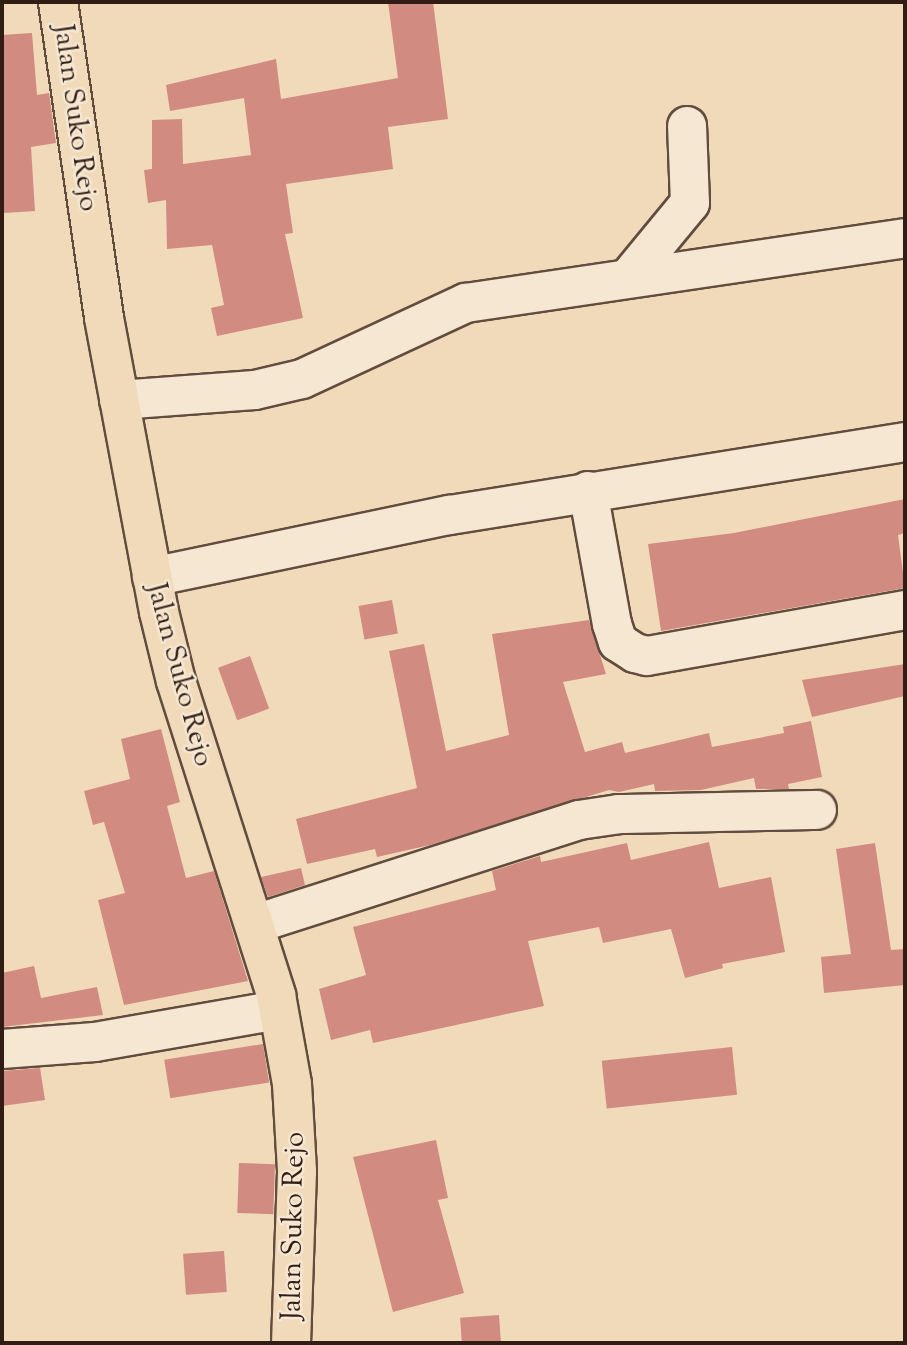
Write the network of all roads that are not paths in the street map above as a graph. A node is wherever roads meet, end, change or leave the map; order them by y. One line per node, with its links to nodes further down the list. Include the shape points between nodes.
1 (58, 2): 5 (main road, Jalan Suko Rejo)
2 (687, 126): 4 (street, via 690,203)
3 (905, 239): 4 (street)
4 (629, 277): 5 (street, via 466,303 302,379 256,390)
5 (119, 400): 8 (main road, Jalan Suko Rejo)
6 (905, 442): 7 (street)
7 (588, 491): 8 (street); 9 (street, via 612,624 618,642 635,653 647,656)
8 (152, 577): 11 (main road, Jalan Suko Rejo, via 176,681)
9 (905, 610)
10 (817, 810): 11 (street, via 619,814 579,820)
11 (255, 924): 12 (main road, Jalan Suko Rejo)
12 (278, 1010): 13 (street, via 95,1042); 14 (main road, Jalan Suko Rejo, via 297,1130)
13 (2, 1049)
14 (291, 1343)

